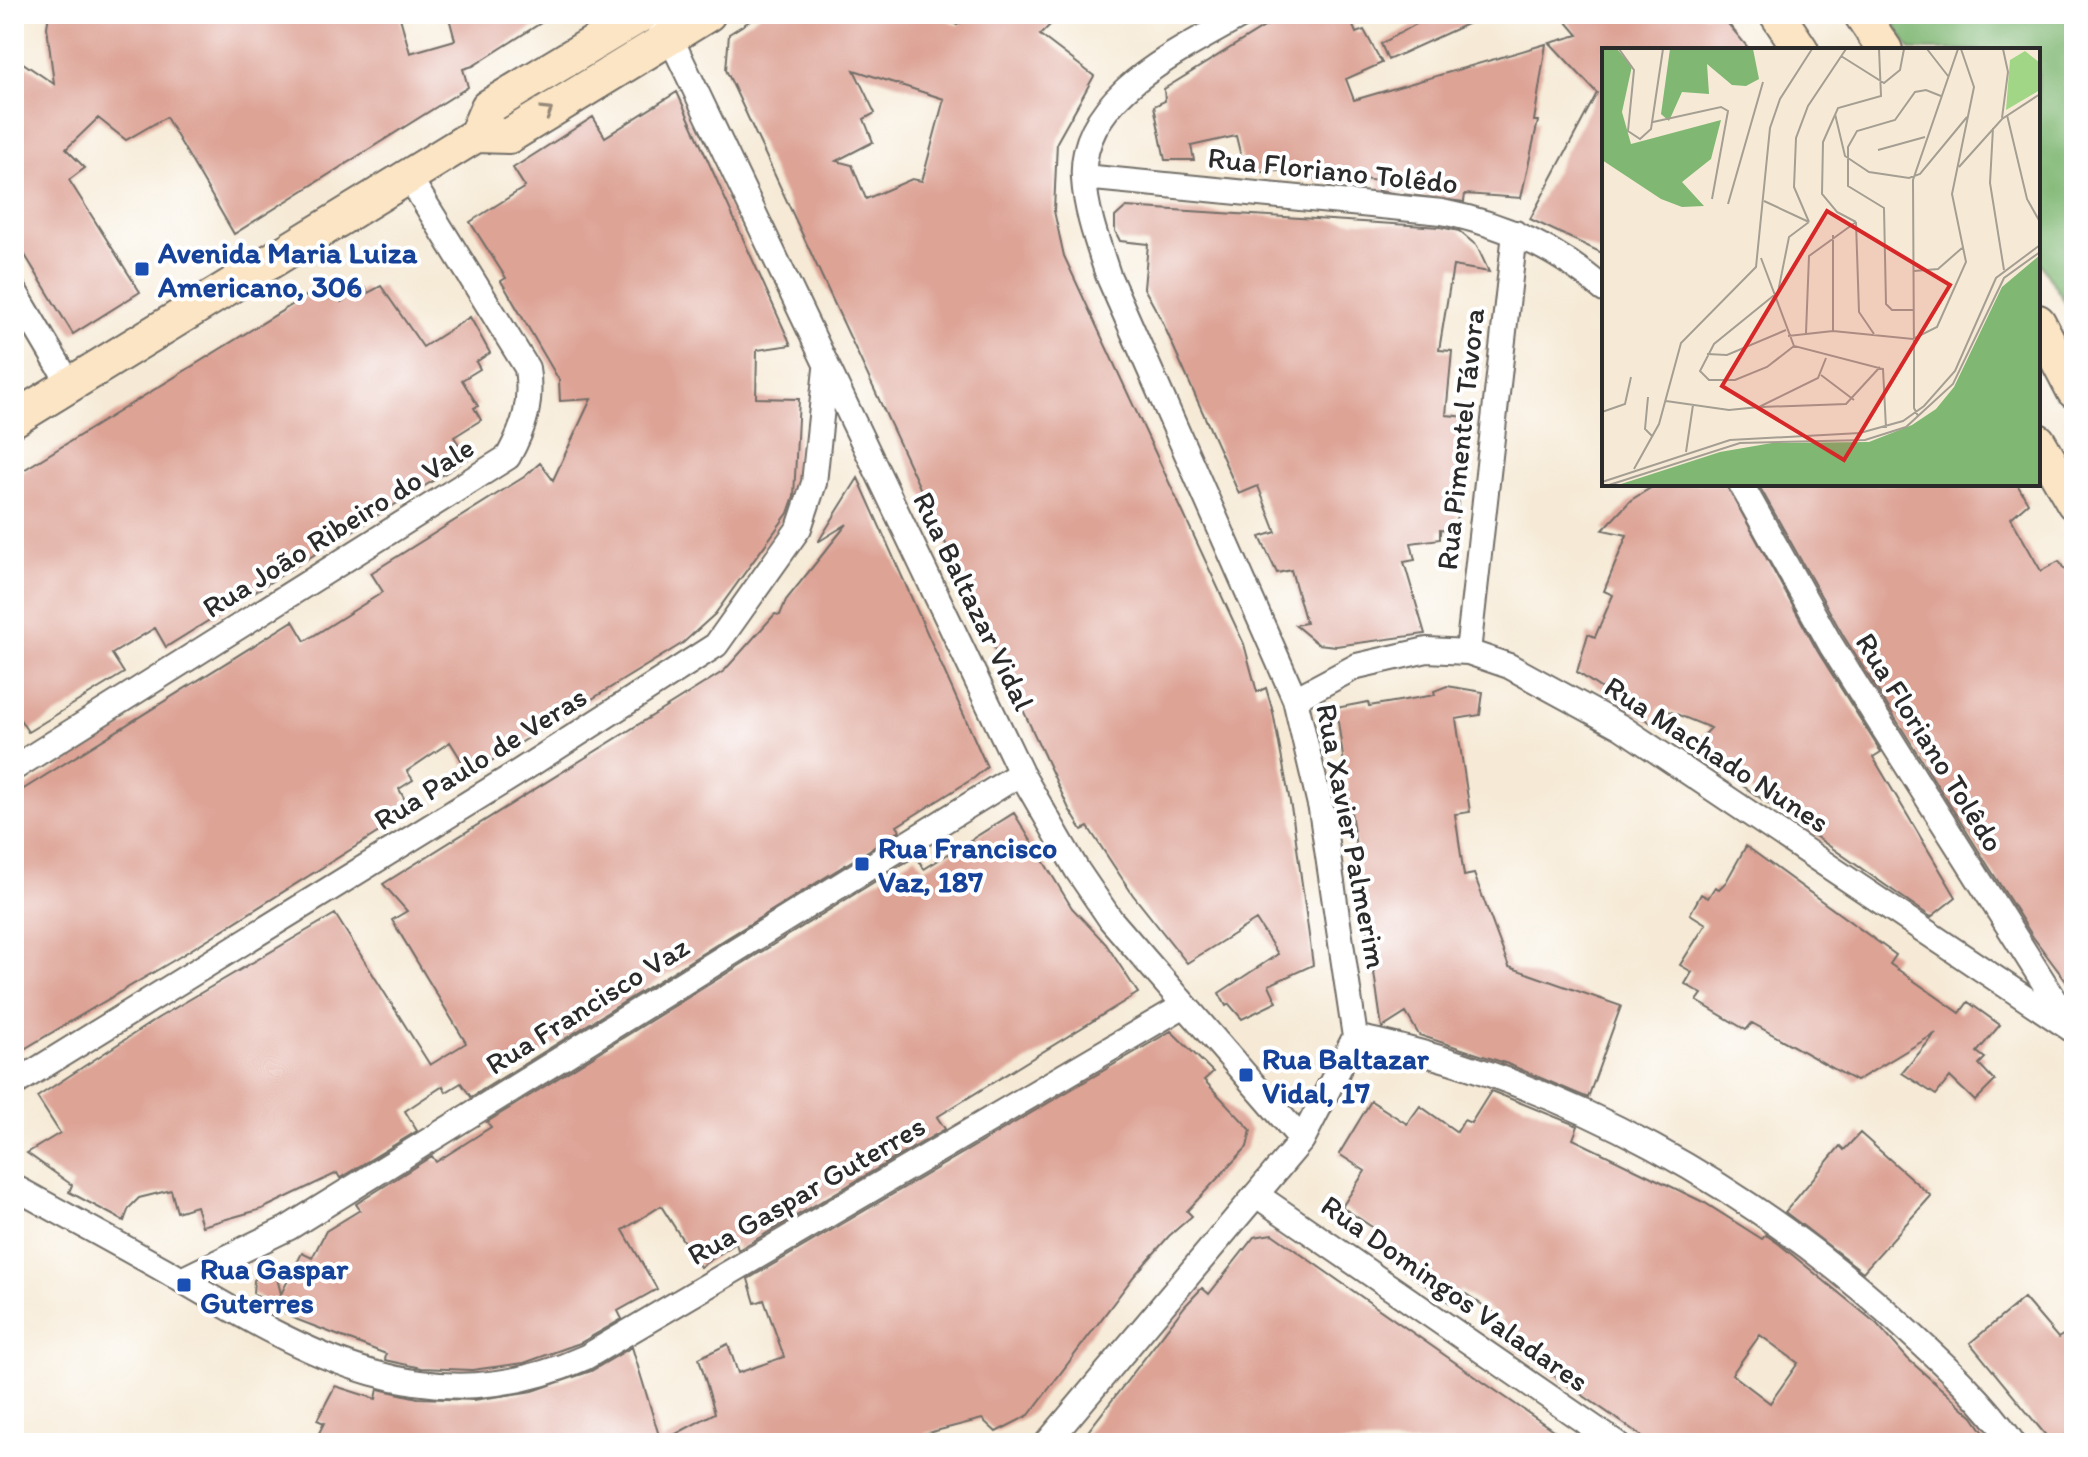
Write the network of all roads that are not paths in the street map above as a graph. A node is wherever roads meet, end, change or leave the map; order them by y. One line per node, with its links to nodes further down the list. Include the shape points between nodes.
1 (642, 14): 9 (main road, via 488,107)
2 (708, 14): 6 (main road)
3 (1244, 14): 11 (street, Rua Xavier Palmerim, via 1141,76 1110,106 1092,136)
4 (1777, 14): 7 (main road)
5 (1861, 14): 8 (main road)
6 (661, 26): 9 (main road, one-way to 6, via 509,136); 16 (street, Rua Baltazar Vidal)
7 (1800, 48)
8 (1884, 48)
9 (476, 135): 10 (main road)
10 (409, 177): 17 (main road); 25 (street, Rua João Ribeiro do Vale, via 527,368 531,398 508,457)
11 (1084, 177): 12 (street, Rua Floriano Tolêdo, via 1442,212); 24 (street, Rua Xavier Palmerim, via 1108,275)
12 (1515, 233): 13 (street, Rua Floriano Tolêdo, via 1559,255); 23 (street, Rua Pimentel Távora)
13 (1602, 288)
14 (14, 290): 17 (street)
15 (2040, 326): 18 (main road)
16 (827, 366): 26 (street, Rua Baltazar Vidal); 30 (street, Rua Paulo de Veras, via 814,483 799,528 716,645)
17 (69, 383): 19 (main road)
18 (2074, 391)
19 (14, 419)
20 (2040, 444): 22 (main road)
21 (1742, 486): 28 (street, Rua Floriano Tolêdo, via 1831,645)
22 (2074, 503)
23 (1468, 652): 24 (street, Rua Machado Nunes, via 1427,650 1389,657 1357,666); 28 (street, Rua Machado Nunes, via 1559,690 1621,727)
24 (1295, 699): 29 (street, Rua Xavier Palmerim, via 1321,809)
25 (14, 768)
26 (1021, 773): 27 (street, Rua Baltazar Vidal, via 1111,920); 34 (street, Rua Francisco Vaz, via 288,1228)
27 (1183, 1006): 31 (street, Rua Baltazar Vidal); 34 (street, Rua Gaspar Guterres, via 586,1357 525,1379 427,1384 369,1373 290,1342)
28 (2074, 1030)
29 (1355, 1037): 31 (street); 37 (street, via 1421,1051 1495,1076 1579,1112 1720,1185 1857,1283 1963,1382)
30 (14, 1084)
31 (1302, 1140): 33 (street)
32 (14, 1187): 34 (street, Rua Gaspar Guterres)
33 (1258, 1196): 35 (street); 36 (street, Rua Domingos Valadares)
34 (181, 1280)
35 (1047, 1443)
36 (1616, 1443)
37 (2013, 1443)

